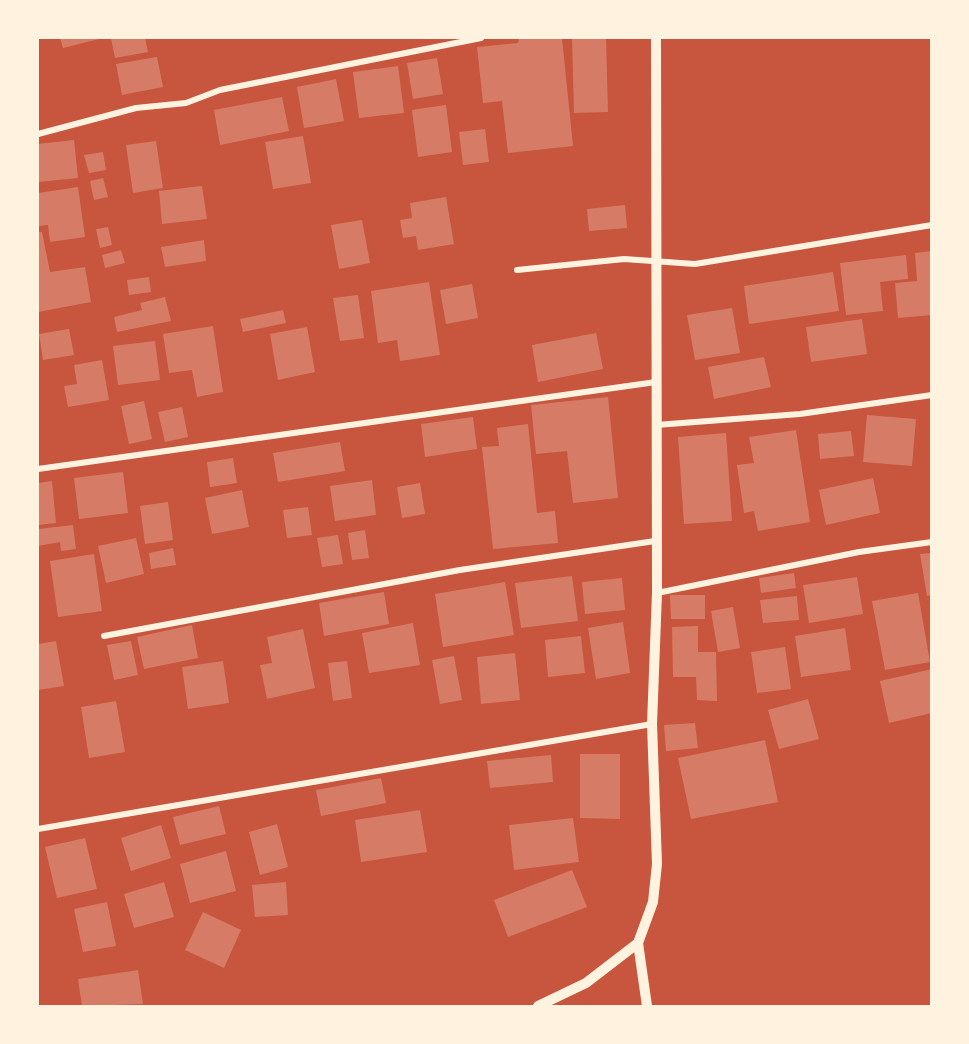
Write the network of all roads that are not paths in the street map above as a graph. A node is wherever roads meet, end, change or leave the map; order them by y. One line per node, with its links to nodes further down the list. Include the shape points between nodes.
1 (481, 38): 3 (street, via 220,90 186,103 136,108)
2 (656, 38): 5 (street)
3 (38, 134)
4 (932, 225): 5 (street, via 695,264)
5 (658, 261): 6 (street, via 624,259); 7 (street)
6 (517, 270)
7 (656, 382): 9 (street); 10 (street)
8 (932, 395): 9 (street, via 800,414)
9 (656, 425): 11 (street)
10 (38, 469)
11 (655, 541): 13 (street); 14 (street, via 460,570)
12 (932, 542): 13 (street, via 859,552)
13 (657, 593): 15 (street)
14 (104, 636)
15 (652, 724): 16 (street); 17 (street, via 657,864 653,902)
16 (38, 829)
17 (638, 943): 18 (street, via 586,983); 19 (street)
18 (538, 1006)
19 (647, 1006)

